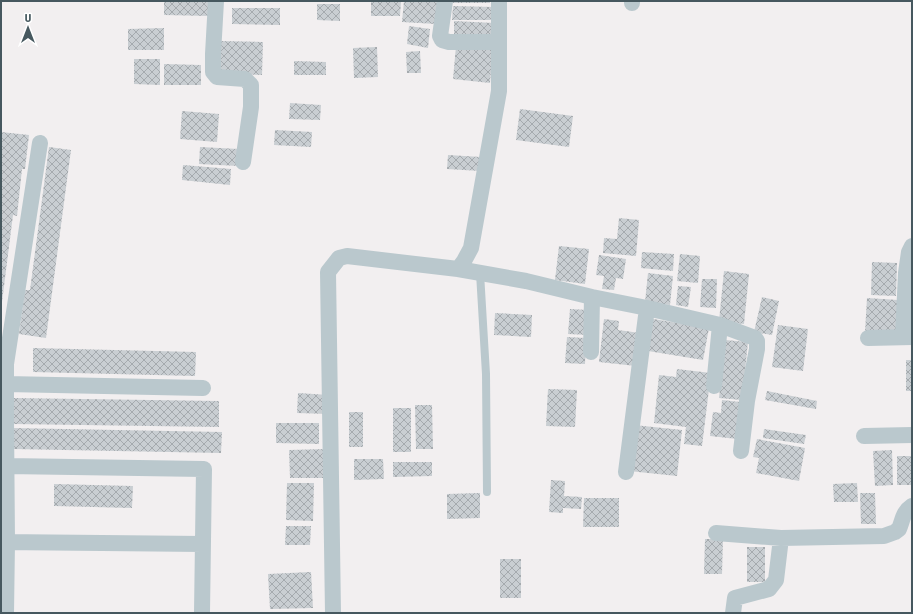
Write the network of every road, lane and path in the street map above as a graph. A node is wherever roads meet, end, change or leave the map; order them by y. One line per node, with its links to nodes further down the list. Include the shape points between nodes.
1 (216, 1): 6 (street, via 213,72 216,77 245,79 251,85 251,107)
2 (445, 1): 4 (street, via 440,36 442,40)
3 (499, 1): 4 (street)
4 (498, 42): 8 (street, via 499,91 471,248)
5 (40, 143): 16 (street)
6 (242, 162)
7 (912, 246): 13 (street, via 906,273)
8 (458, 269): 9 (street); 35 (street, via 348,256 339,258 328,272)
9 (480, 273): 10 (street, via 526,280); 26 (lane, via 486,374)
10 (592, 297): 11 (street); 15 (street)
11 (647, 308): 12 (street); 25 (street)
12 (720, 326): 18 (street); 23 (street, via 755,338 757,341)
13 (907, 337): 14 (street)
14 (868, 338)
15 (591, 352)
16 (4, 364): 17 (street)
17 (6, 384): 19 (street); 20 (street)
18 (714, 386)
19 (203, 388)
20 (3, 417): 24 (street)
21 (912, 435): 22 (street)
22 (864, 436)
23 (741, 451)
24 (7, 466): 27 (street); 32 (street, via 204,469)
25 (626, 472)
26 (487, 492)
27 (4, 494): 31 (street)
28 (912, 506): 30 (street, via 904,515 899,529 884,536)
29 (716, 533): 30 (street)
30 (781, 538): 36 (street, via 776,580 769,590 735,598)
31 (4, 542): 32 (street); 33 (street)
32 (203, 544): 34 (street)
33 (6, 613)
34 (202, 613)
35 (333, 613)
36 (733, 613)

